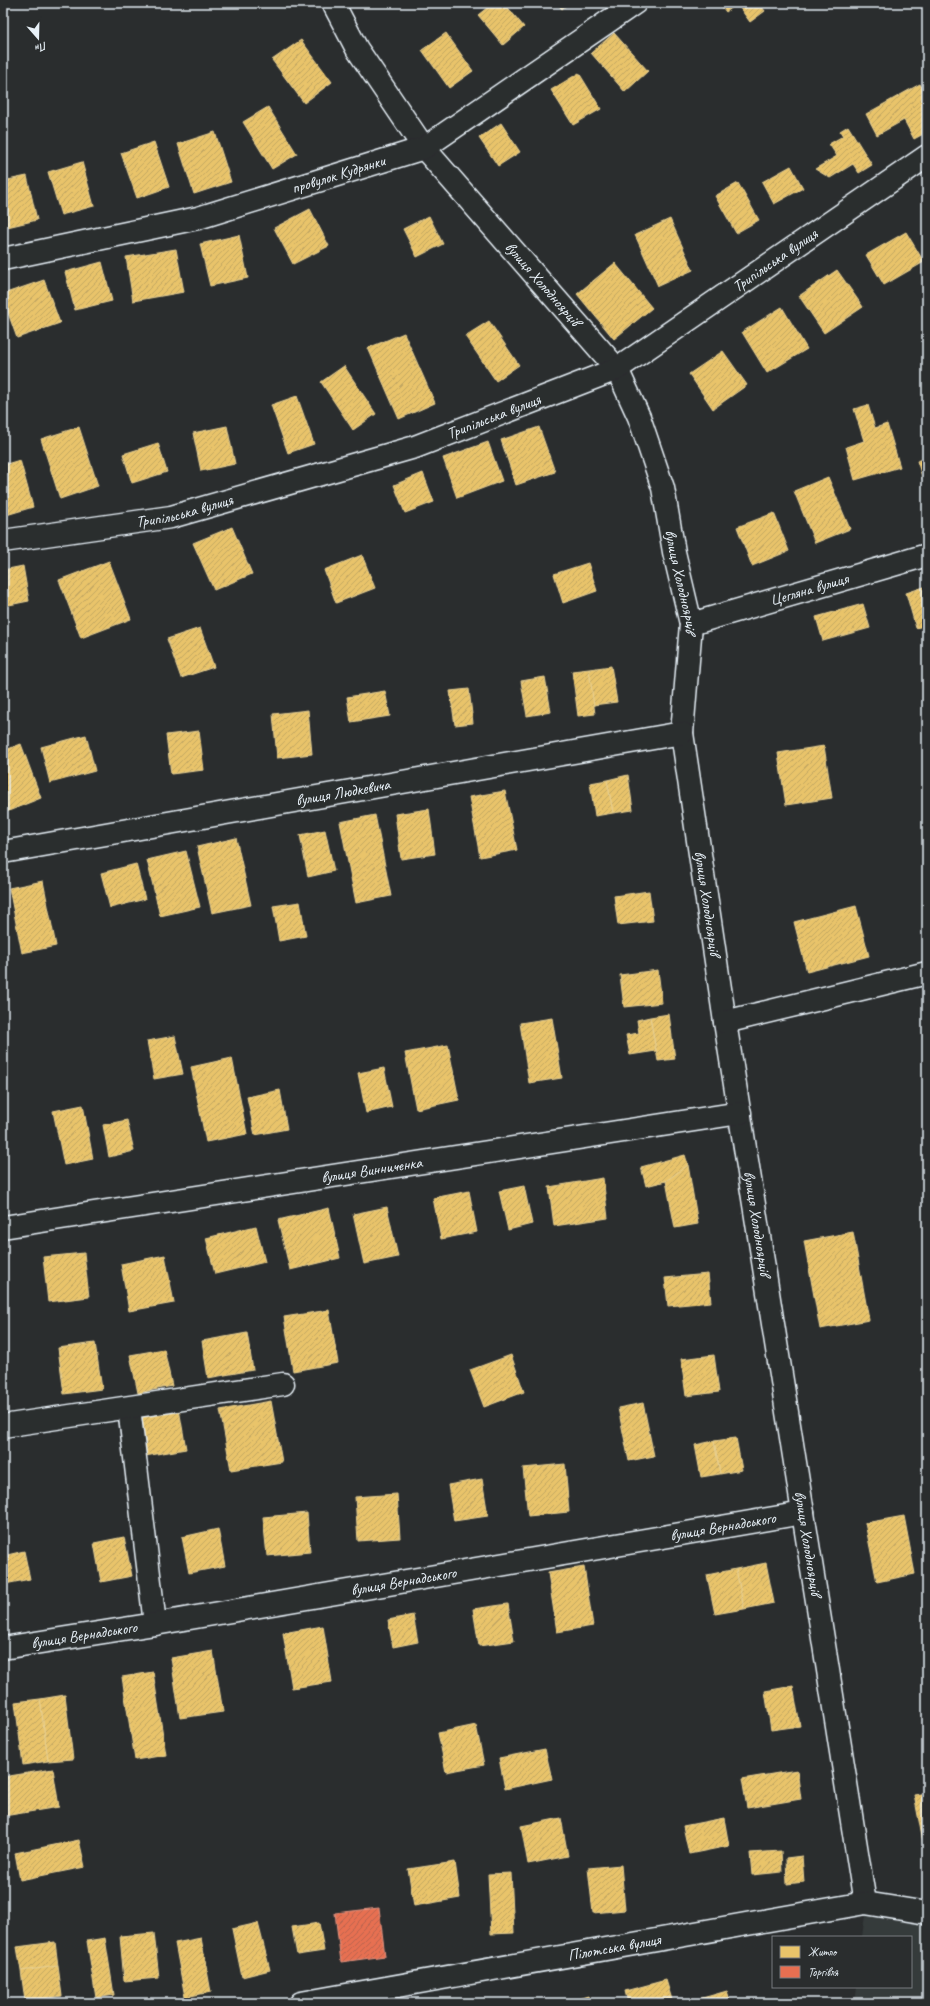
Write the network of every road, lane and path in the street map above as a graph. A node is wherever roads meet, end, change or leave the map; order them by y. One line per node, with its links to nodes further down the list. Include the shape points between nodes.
1 (333, 3): 3 (street, вулиця Холодноярців, via 356,48)
2 (635, 3): 3 (street, провулок Кудрянки)
3 (424, 148): 5 (street, провулок Кудрянки, via 198,218); 6 (street, вулиця Холодноярців)
4 (927, 156): 6 (street, Трипільська вулиця)
5 (3, 259)
6 (617, 369): 7 (street, Трипільська вулиця, via 414,447 171,517); 9 (street, вулиця Холодноярців, via 639,417 663,488)
7 (3, 542)
8 (927, 555): 9 (street, Цегляна вулиця)
9 (690, 624): 10 (street, вулиця Холодноярців)
10 (682, 733): 11 (street, вулиця Людкевича); 13 (street, вулиця Холодноярців)
11 (3, 852)
12 (927, 974): 13 (street)
13 (725, 1022): 14 (street, вулиця Холодноярців)
14 (740, 1114): 15 (street, вулиця Винниченка); 19 (street, вулиця Холодноярців)
15 (3, 1227)
16 (283, 1384): 17 (street)
17 (129, 1408): 18 (street); 20 (street)
18 (3, 1426)
19 (803, 1513): 20 (street, вулиця Вернадського); 22 (street, вулиця Холодноярців)
20 (155, 1624): 21 (street, вулиця Вернадського)
21 (3, 1648)
22 (865, 1903): 23 (street, Пілотська вулиця); 24 (street, Пілотська вулиця)
23 (927, 1913)
24 (302, 2003)

